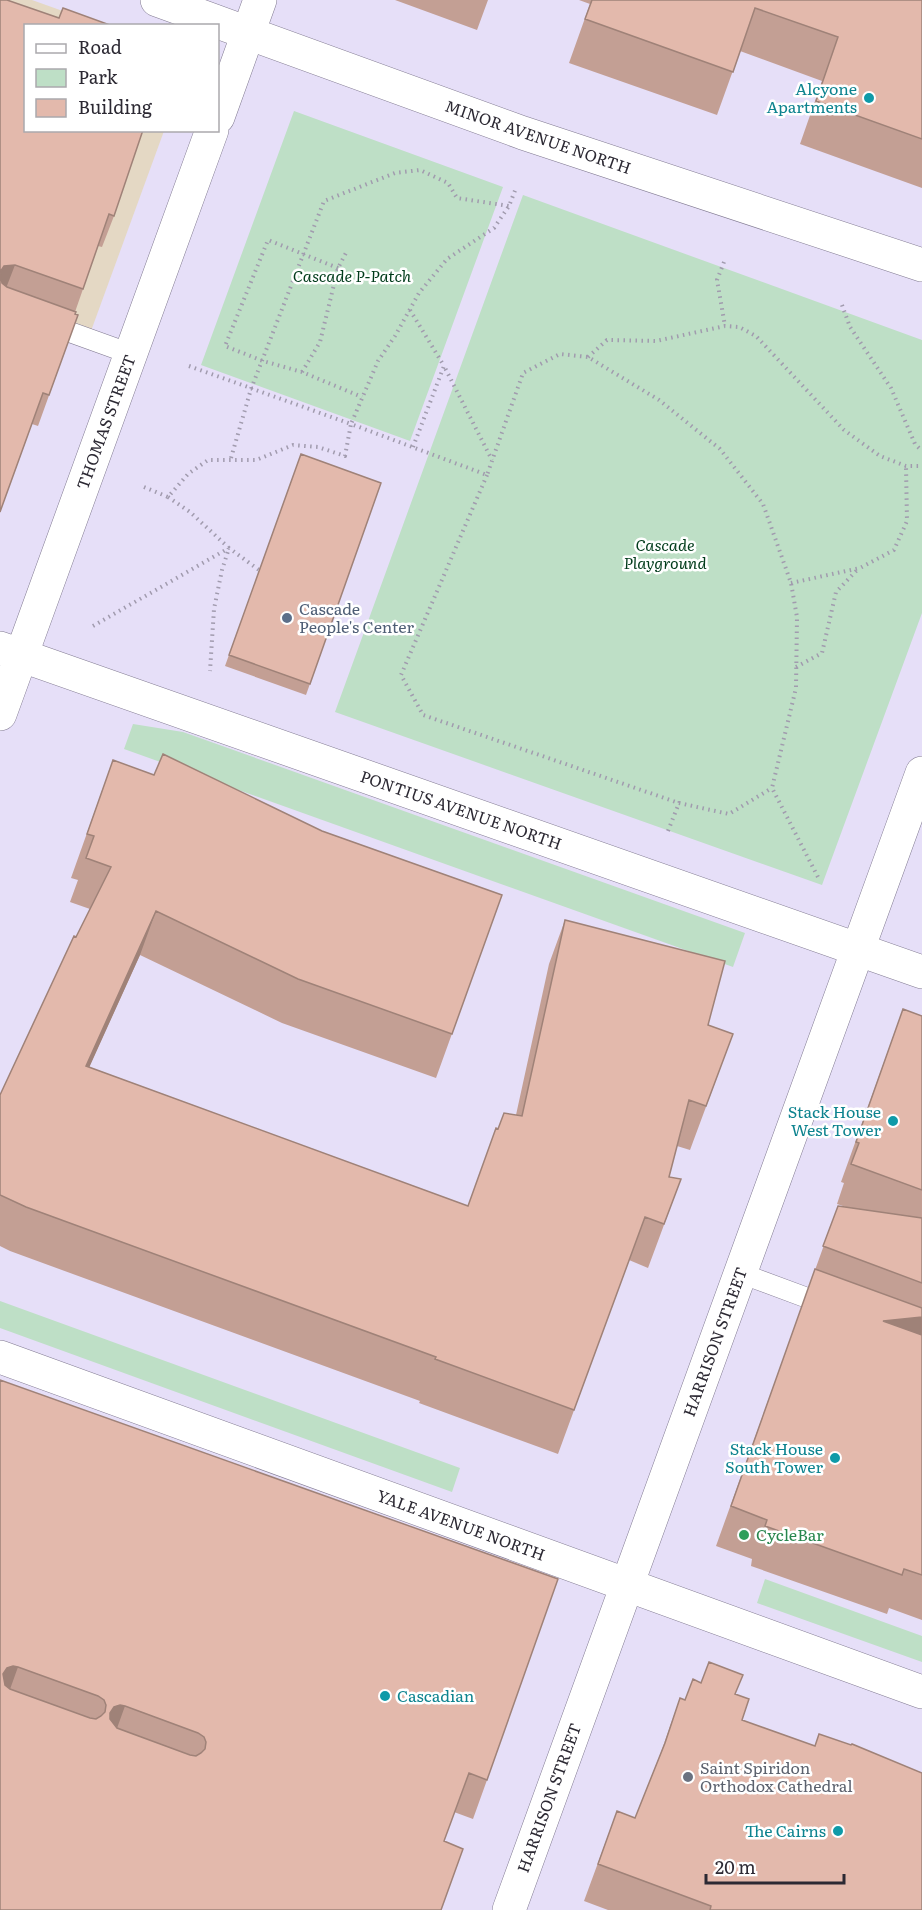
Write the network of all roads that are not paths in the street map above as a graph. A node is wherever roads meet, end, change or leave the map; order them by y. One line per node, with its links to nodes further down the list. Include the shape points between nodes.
1 (157, 0): 3 (street, MINOR AVENUE NORTH)
2 (260, 0): 3 (street)
3 (248, 33): 4 (street); 6 (street, MINOR AVENUE NORTH, via 524,133)
4 (219, 114)
5 (211, 132): 8 (street, THOMAS STREET)
6 (922, 265)
7 (0, 307): 8 (lane)
8 (131, 354): 9 (street, THOMAS STREET)
9 (11, 652): 10 (street, THOMAS STREET); 12 (street, PONTIUS AVENUE NORTH)
10 (0, 714)
11 (922, 773): 12 (street, HARRISON STREET)
12 (857, 950): 13 (street, PONTIUS AVENUE NORTH); 14 (street, HARRISON STREET)
13 (922, 972)
14 (740, 1273): 15 (lane); 17 (street, HARRISON STREET)
15 (849, 1313)
16 (0, 1357): 17 (street, YALE AVENUE NORTH)
17 (627, 1585): 18 (street, YALE AVENUE NORTH); 19 (street, HARRISON STREET)
18 (922, 1692)
19 (517, 1908)

